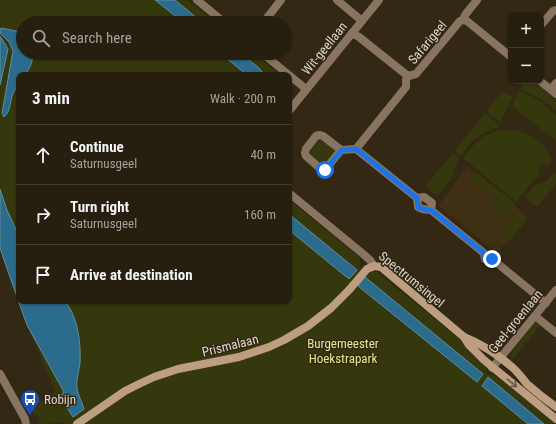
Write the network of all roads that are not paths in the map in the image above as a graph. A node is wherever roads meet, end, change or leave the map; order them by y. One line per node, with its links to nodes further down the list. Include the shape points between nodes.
1 (197, 0): 7 (street)
2 (281, 0): 8 (street)
3 (337, 0): 10 (street)
4 (379, 0): 10 (street, Wit-geellaan)
5 (477, 0): 9 (street, Safarigeel)
6 (556, 10): 11 (street)
7 (216, 16)
8 (268, 16)
9 (463, 20): 13 (street, Safarigeel); 16 (street, Safarigeel, via 416,74)
10 (362, 21): 12 (street, Wit-geellaan)
11 (544, 22)
12 (352, 33): 16 (street); 20 (street, Wit-geellaan)
13 (508, 55)
14 (271, 60): 15 (street)
15 (285, 72)
16 (408, 76): 22 (street, via 406,87)
17 (292, 78): 20 (street)
18 (544, 83): 19 (street)
19 (554, 88)
20 (306, 89): 21 (street, Wit-geellaan)
21 (292, 107)
22 (356, 149): 23 (street); 27 (street, via 417,198 418,207 422,210 431,210 484,253 485,259 492,259)
23 (342, 150): 23 (street, via 320,135 316,136 305,153 323,171)
24 (292, 195): 25 (street, Spectrumsingel, via 370,260)
25 (371, 268): 30 (street, Spectrumsingel, via 381,267); 37 (street, Prismalaan, via 336,304 297,333 239,358 178,369 154,377 125,392)
26 (556, 290): 27 (street, Geel-groenlaan)
27 (546, 303): 28 (street, Geel-groenlaan)
28 (535, 316): 29 (street); 31 (street, Geel-groenlaan)
29 (556, 333)
30 (464, 337): 31 (street, Spectrumsingel, via 474,340); 32 (street, Spectrumsingel)
31 (501, 358): 32 (street, Geel-groenlaan); 34 (street, Spectrumsingel, via 527,384)
32 (492, 368): 35 (street, Spectrumsingel, one-way to 35)
33 (0, 374): 36 (street)
34 (556, 407)
35 (556, 419)
36 (25, 423)
37 (77, 424)

